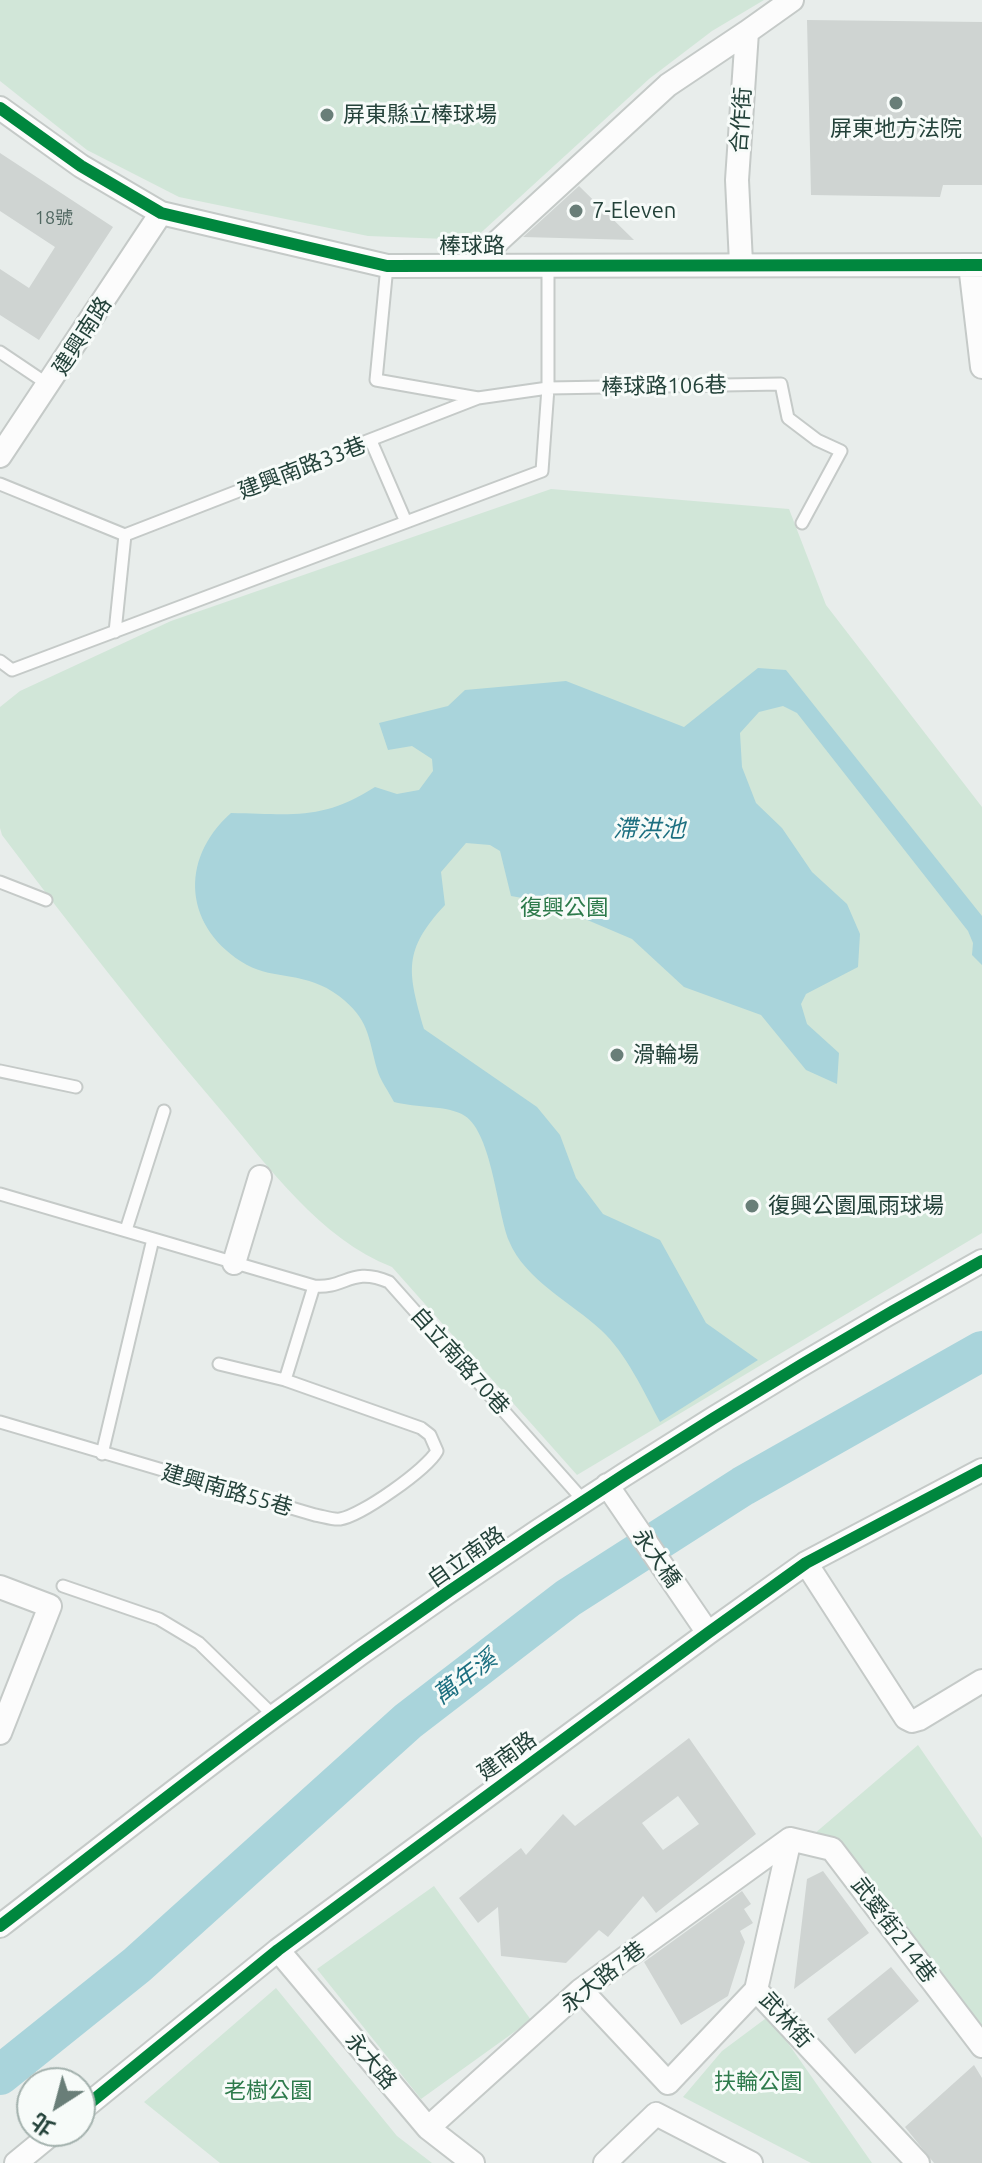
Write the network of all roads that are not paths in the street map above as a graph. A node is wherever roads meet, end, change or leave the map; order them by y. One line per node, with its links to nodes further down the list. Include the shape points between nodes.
1 (792, 0): 2 (street)
2 (747, 32): 5 (street, 合作街, via 737,180); 9 (street, via 668,85)
3 (0, 108): 4 (street, 棒球路, via 81,166)
4 (161, 213): 8 (street, 棒球路); 12 (street, 建興南路)
5 (741, 263): 6 (street, 棒球路); 7 (street, 棒球路)
6 (548, 265): 9 (street, 棒球路); 13 (lane)
7 (976, 265): 11 (street)
8 (387, 266): 9 (street, 棒球路); 14 (lane, via 376,380)
9 (471, 266)
10 (0, 352): 12 (lane)
11 (982, 367)
12 (50, 386): 16 (street, 建興南路)
13 (548, 388): 14 (lane, 棒球路106巷); 18 (lane, via 542,471); 19 (lane, 棒球路106巷, via 781,384 788,418 841,451)
14 (478, 398): 15 (lane, 建興南路33巷)
15 (371, 441): 18 (lane); 20 (lane, 建興南路33巷)
16 (0, 456)
17 (0, 484): 20 (lane)
18 (406, 522): 21 (lane)
19 (802, 523)
20 (125, 535): 21 (lane)
21 (115, 632): 22 (lane, via 12,670)
22 (0, 661)
23 (0, 882): 24 (lane)
24 (46, 900)
25 (0, 1071): 26 (lane)
26 (76, 1087)
27 (164, 1111): 30 (lane)
28 (260, 1177): 33 (street)
29 (0, 1194): 30 (lane, 自立南路70巷)
30 (126, 1230): 31 (lane, 自立南路70巷)
31 (153, 1239): 33 (lane, 自立南路70巷); 38 (lane)
32 (982, 1261): 40 (street, 自立南路, via 769,1383)
33 (234, 1263): 34 (lane, 自立南路70巷)
34 (314, 1286): 36 (lane); 41 (lane, 自立南路70巷, via 330,1288 371,1274 389,1282)
35 (219, 1364): 36 (lane)
36 (285, 1380): 38 (lane, 建興南路55巷, via 421,1428 437,1451 418,1471 360,1511 339,1519)
37 (0, 1422): 38 (lane, 建興南路55巷)
38 (102, 1454)
39 (982, 1470): 42 (street, 建南路)
40 (607, 1485): 41 (street, 自立南路); 45 (street, 永大橋)
41 (583, 1500): 47 (street, 自立南路)
42 (806, 1563): 45 (street, 建南路); 46 (street, via 906,1718 919,1719)
43 (63, 1586): 47 (lane, via 159,1619 199,1643)
44 (0, 1587): 48 (street, via 50,1606)
45 (708, 1632): 51 (street, 建南路)
46 (982, 1681)
47 (274, 1716): 50 (street, 自立南路)
48 (0, 1733)
49 (790, 1839): 52 (street, 永大路7巷); 53 (street, 武林街); 54 (street, 武愛街214巷, via 832,1849)
50 (0, 1926)
51 (278, 1950): 56 (street, 建南路); 58 (street, 永大路)
52 (581, 1990): 55 (street); 58 (street, 永大路7巷)
53 (756, 1990): 55 (street); 64 (street, 武林街)
54 (982, 2046)
55 (668, 2083): 57 (street)
56 (96, 2098)
57 (656, 2114): 62 (street); 63 (street)
58 (428, 2128): 60 (street, 永大路)
59 (36, 2147): 61 (street)
60 (469, 2162)
61 (16, 2163)
62 (605, 2163)
63 (751, 2163)
64 (918, 2163)

